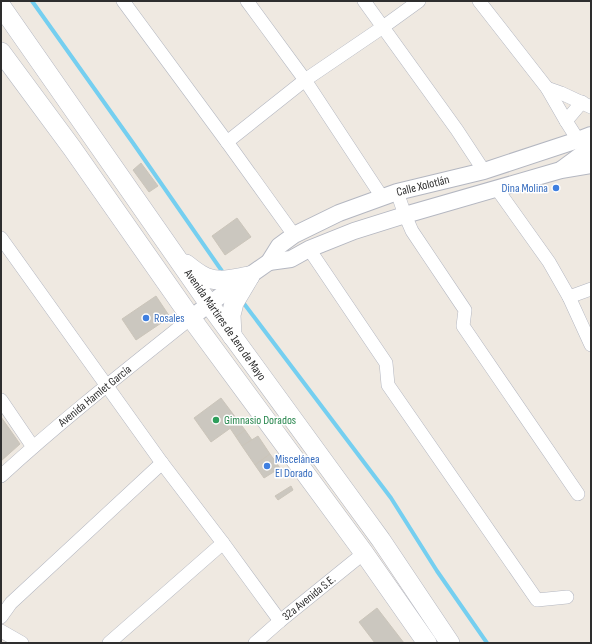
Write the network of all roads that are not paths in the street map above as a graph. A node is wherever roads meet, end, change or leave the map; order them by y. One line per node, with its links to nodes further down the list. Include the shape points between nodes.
1 (123, 1): 14 (street)
2 (247, 1): 9 (street)
3 (364, 1): 7 (street)
4 (419, 1): 7 (street)
5 (478, 1): 10 (street)
6 (1, 6): 24 (main road, Avenida Mártires de 1ero de Mayo)
7 (383, 27): 9 (street); 17 (street)
8 (1, 52): 30 (main road, Avenida Mártires de 1ero de Mayo)
9 (305, 80): 14 (street); 19 (street)
10 (547, 88): 11 (street); 12 (street)
11 (586, 105): 12 (street)
12 (566, 121): 13 (street)
13 (587, 141): 16 (street, via 589,149); 17 (street, Calle Xolotlán)
14 (227, 142): 21 (street)
15 (591, 166): 16 (street, Calle Xolotlán)
16 (561, 170): 18 (street, Calle Xolotlán)
17 (484, 171): 19 (street, Calle Xolotlán)
18 (497, 189): 20 (street, Calle Xolotlán); 28 (street, via 549,262)
19 (390, 195): 20 (street); 21 (street, Calle Xolotlán, via 339,213)
20 (405, 215): 23 (street, Calle Xolotlán); 38 (street, via 464,310 463,326)
21 (294, 236): 25 (street, Calle Xolotlán, via 279,246)
22 (1, 238): 33 (street)
23 (309, 249): 25 (street, Calle Xolotlán, via 291,258); 41 (street, via 386,364 388,385 538,600)
24 (178, 258): 26 (main road, via 197,273); 29 (main road, Avenida Mártires de 1ero de Mayo)
25 (269, 262): 26 (street, Calle Xolotlán)
26 (234, 287): 29 (street, Calle Xolotlán); 31 (main road)
27 (591, 289): 28 (street)
28 (569, 297): 32 (street)
29 (209, 304): 30 (street, Calle Xolotlán); 31 (main road, Avenida Mártires de 1ero de Mayo)
30 (191, 318): 33 (street, Avenida Hamlet García); 40 (main road, Avenida Mártires de 1ero de Mayo)
31 (232, 336): 49 (main road, Avenida Mártires de 1ero de Mayo, via 381,540)
32 (591, 345)
33 (107, 385): 35 (street, Avenida Hamlet García); 36 (street)
34 (1, 400): 35 (street)
35 (33, 446): 37 (street, Avenida Hamlet García)
36 (162, 463): 39 (street); 42 (street, via 10,603)
37 (1, 476)
38 (578, 494)
39 (223, 542): 43 (street); 46 (street)
40 (364, 553): 43 (street, 32a Avenida S.E.); 48 (main road, Avenida Mártires de 1ero de Mayo)
41 (567, 597)
42 (1, 617)
43 (280, 621): 47 (street, 32a Avenida S.E.)
44 (1, 631): 45 (street)
45 (22, 643)
46 (109, 643)
47 (255, 643)
48 (427, 643)
49 (450, 643)

